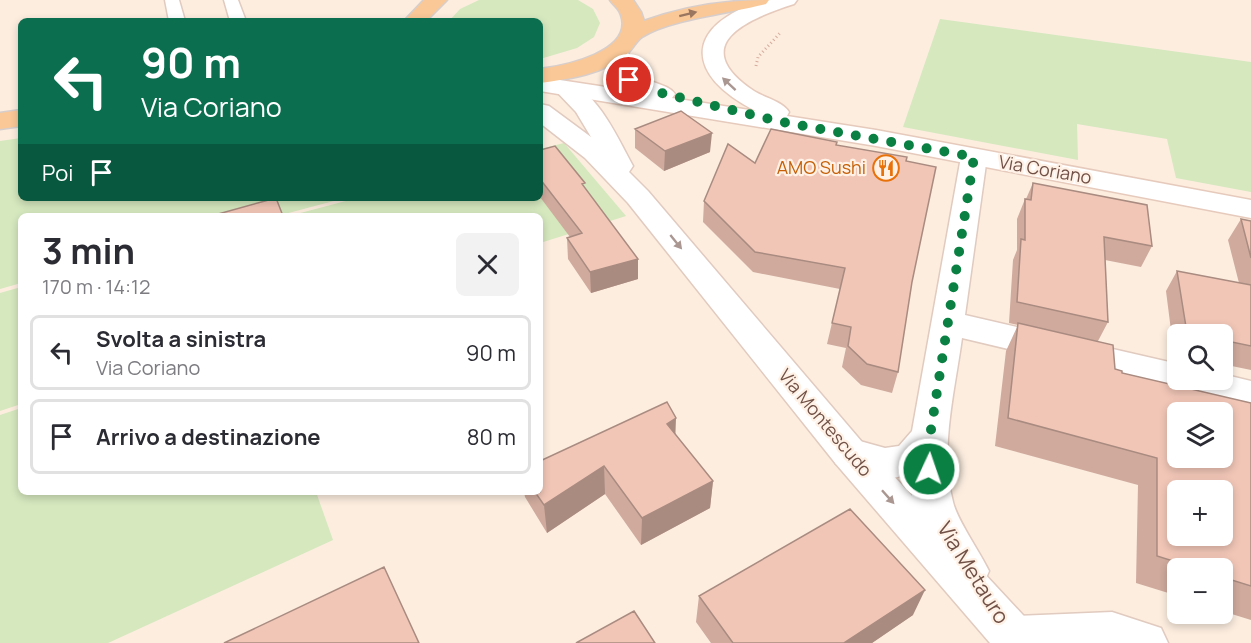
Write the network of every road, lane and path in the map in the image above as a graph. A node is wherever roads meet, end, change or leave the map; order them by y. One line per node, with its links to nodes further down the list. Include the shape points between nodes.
1 (172, 0): 7 (lane)
2 (231, 0): 8 (lane)
3 (620, 0): 11 (main road, via 631,12)
4 (759, 0): 11 (main road, one-way to 4, via 672,18)
5 (788, 0): 23 (street, Via Coriano, one-way to 5, via 753,103 729,86 712,60 717,36 731,21)
6 (434, 1): 9 (main road)
7 (176, 18)
8 (237, 18)
9 (418, 18)
10 (782, 30): 14 (path, via 758,57 756,66)
11 (633, 33): 12 (main road)
12 (616, 52): 13 (main road, via 581,68); 22 (street, Via Coriano, via 619,69 629,80 657,92)
13 (543, 75)
14 (762, 75)
15 (543, 85): 16 (street, Via Coriano)
16 (567, 90): 22 (street, Via Coriano); 25 (street, Via Montescudo, via 593,115)
17 (18, 98): 18 (main road)
18 (0, 101)
19 (543, 113): 25 (street, Via Montescudo, via 594,152)
20 (18, 118): 21 (main road)
21 (0, 121)
22 (782, 122): 23 (street, Via Coriano)
23 (839, 132): 24 (street, Via Coriano)
24 (974, 157): 26 (street, Via Coriano); 27 (street, Via Metauro)
25 (639, 197): 32 (street, Via Montescudo, one-way to 32)
26 (1251, 209)
27 (948, 323): 28 (street); 31 (street, Via Metauro)
28 (1167, 374)
29 (1233, 390): 30 (street)
30 (1251, 394)
31 (930, 436): 32 (street, via 909,459 885,464); 33 (street, Via Metauro, via 933,506 959,559)
32 (849, 453): 33 (street, Via Montescudo, one-way to 33)
33 (1012, 641): 34 (street, via 1112,633)
34 (1145, 643)

